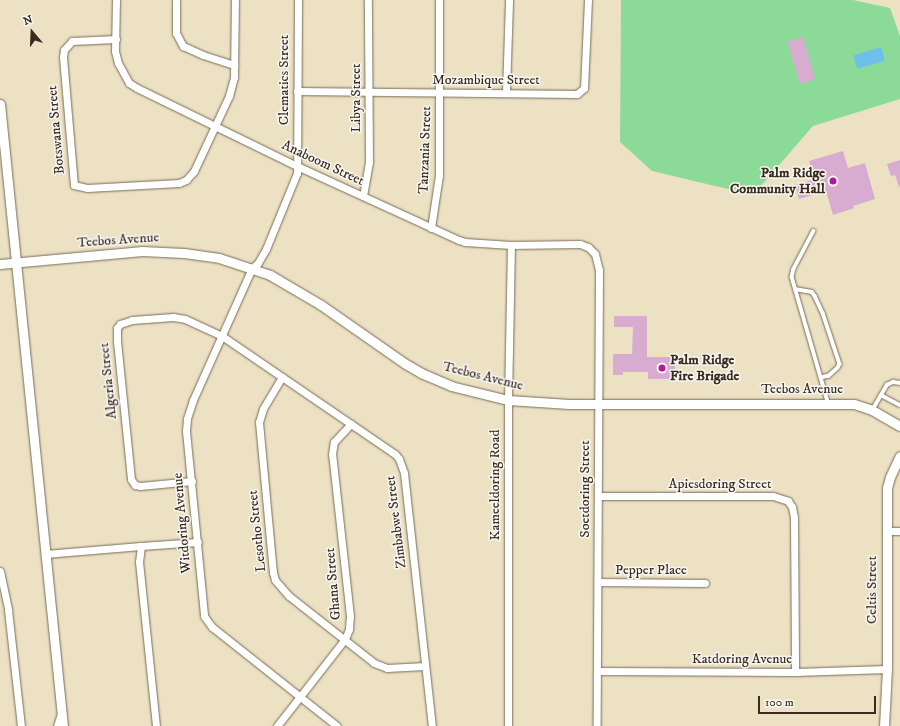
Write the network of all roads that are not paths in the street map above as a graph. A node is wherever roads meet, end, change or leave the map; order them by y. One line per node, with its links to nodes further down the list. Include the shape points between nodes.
1 (116, 0): 9 (street, Anaboom Street)
2 (176, 0): 10 (street, via 176,33 183,46)
3 (235, 0): 10 (street)
4 (298, 0): 11 (street, Clematics Street)
5 (368, 0): 12 (street, Libya Street)
6 (439, 0): 13 (street, Tanzania Street)
7 (509, 0): 14 (street)
8 (588, 0): 14 (street, Mozambique Street, via 582,92)
9 (116, 39): 16 (street, Anaboom Street, via 118,63 129,83); 16 (street, Botswana Street, via 72,41 64,50 74,185 87,188 179,183 186,180 194,171)
10 (234, 65): 16 (street, via 229,96)
11 (297, 91): 12 (street, Mozambique Street); 17 (street, Clematics Street)
12 (369, 92): 13 (street, Mozambique Street); 18 (street, Libya Street, via 369,162)
13 (440, 92): 14 (street, Mozambique Street); 19 (street, Tanzania Street, via 439,175)
14 (506, 92)
15 (0, 104): 23 (street)
16 (214, 125): 17 (street, Anaboom Street)
17 (297, 166): 18 (street, Anaboom Street); 25 (street, Clematics Street, via 291,190 266,248 258,263)
18 (363, 196): 19 (street, Anaboom Street)
19 (431, 228): 21 (street, Anaboom Street, via 465,242)
20 (814, 231): 26 (lane, via 793,273)
21 (511, 245): 22 (street, Anaboom Street, via 580,244 588,246); 32 (street, Kameeldoring Road)
22 (595, 254): 34 (street, Soetdoring Street, via 599,270)
23 (15, 263): 24 (street, Teebos Avenue); 25 (street, Teebos Avenue, via 164,251 219,258); 46 (street)
24 (0, 264)
25 (252, 268): 27 (street, Witdoring Avenue); 32 (street, Teebos Avenue, via 270,275 315,301 421,373 451,386)
26 (795, 289): 29 (lane); 29 (lane, via 812,292 815,296 836,350 840,364 838,368 829,376)
27 (222, 336): 28 (street, Zimbabwe Street); 40 (street, Witdoring Avenue, via 187,419); 40 (street, Algeria Street, via 173,317 132,320 120,324 117,328 132,482 140,486)
28 (282, 377): 37 (street, Zimbabwe Street); 50 (street, Lesotho Street, via 263,409 259,422 273,572 281,588)
29 (821, 378): 33 (lane)
30 (900, 383): 31 (lane, via 889,383)
31 (881, 395): 35 (lane); 36 (lane)
32 (508, 400): 34 (street, Teebos Avenue); 65 (street, Kameeldoring Road)
33 (828, 402): 34 (street, Teebos Avenue); 36 (street, Teebos Avenue, via 854,404)
34 (598, 404): 41 (street, Soetdoring Street)
35 (900, 405)
36 (872, 410): 38 (street, Teebos Avenue)
37 (351, 424): 50 (street, Ghana Street, via 337,438 332,448 350,616); 51 (street, Zimbabwe Street, via 395,454 402,464)
38 (900, 426)
39 (900, 456): 42 (street, Celtis Street, via 887,488)
40 (192, 481): 44 (street, Witdoring Avenue)
41 (598, 496): 48 (street, Soetdoring Street); 54 (street, Apiesdoring Street, via 773,496 788,500 794,517)
42 (886, 531): 43 (street); 52 (street, Celtis Street)
43 (900, 531)
44 (198, 542): 45 (street); 55 (street, Witdoring Avenue, via 203,609 207,621)
45 (141, 546): 46 (street); 61 (street, via 139,562)
46 (45, 554): 56 (street)
47 (0, 571): 58 (street, via 8,610)
48 (598, 582): 49 (street, Pepper Place); 53 (street, Soetdoring Street)
49 (705, 583)
50 (345, 640): 51 (street, Lesotho Street, via 381,666); 55 (street, Ghana Street)
51 (425, 666): 64 (street, Zimbabwe Street)
52 (887, 670): 54 (street, Katdoring Avenue); 67 (street, Celtis Street)
53 (598, 671): 54 (street, Katdoring Avenue); 66 (street, Soetdoring Street)
54 (795, 672)
55 (299, 696): 57 (street, Ghana Street); 63 (street, Witdoring Avenue)
56 (61, 712): 59 (street); 60 (street)
57 (282, 722): 62 (street, Ghana Street)
58 (21, 726)
59 (57, 726)
60 (63, 726)
61 (156, 726)
62 (276, 726)
63 (337, 726)
64 (432, 726)
65 (508, 726)
66 (597, 726)
67 (884, 726)

